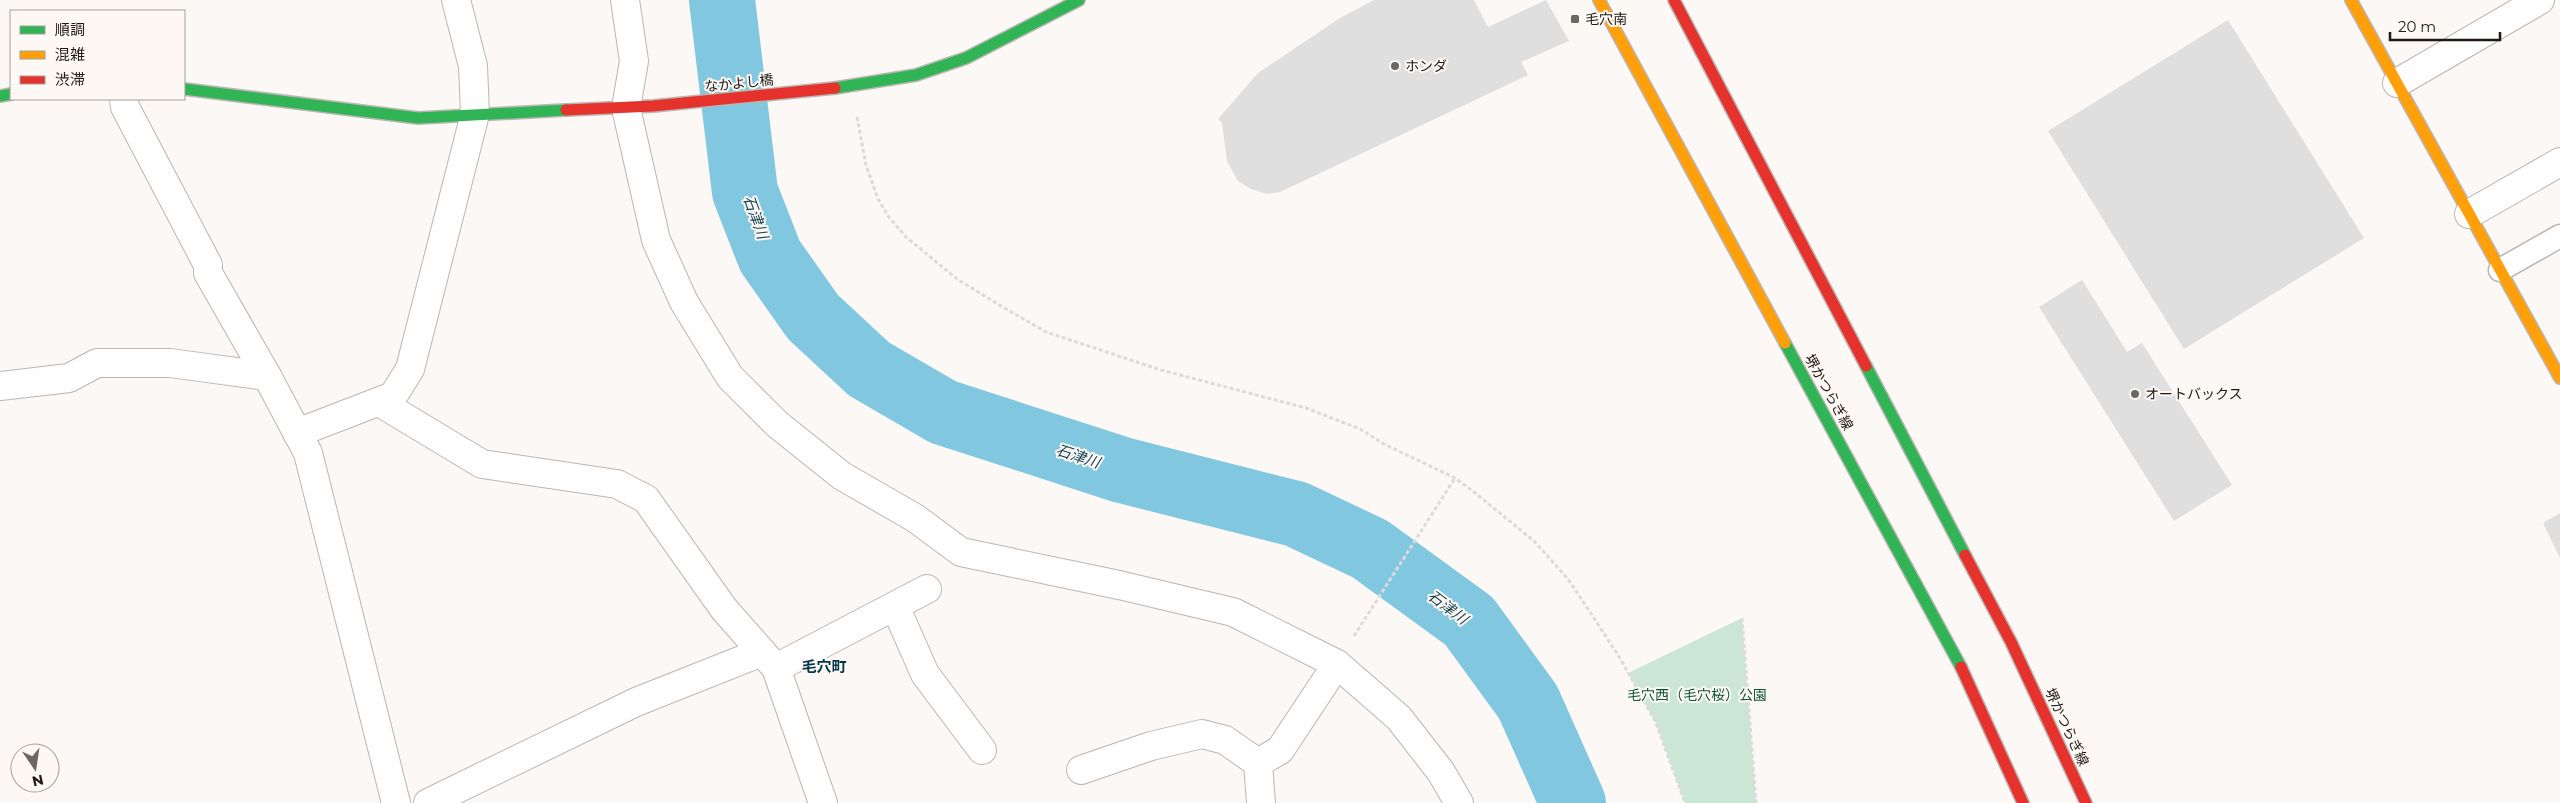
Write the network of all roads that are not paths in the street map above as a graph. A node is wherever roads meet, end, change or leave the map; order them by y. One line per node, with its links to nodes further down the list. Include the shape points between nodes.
1 (456, 0): 12 (street, via 474,66)
2 (625, 0): 11 (street)
3 (1079, 0): 11 (main road, なかよし橋, via 966,58 916,75 829,89)
4 (1599, 0): 34 (main road, 堺かつらぎ線, via 1961,667)
5 (1674, 0): 35 (main road, 堺かつらぎ線, via 2011,642)
6 (2352, 0): 8 (main road)
7 (2540, 0): 8 (street)
8 (2397, 83): 14 (main road)
9 (185, 89): 12 (main road, なかよし橋, via 418,118)
10 (124, 100): 17 (street, via 208,265 208,273)
11 (639, 107): 12 (main road, なかよし橋); 25 (street, via 642,186 656,240 684,302 730,377 777,424 842,476 915,518 961,552 1233,612)
12 (475, 114): 20 (street, via 410,369 393,396)
13 (2560, 162): 14 (street)
14 (2469, 214): 16 (main road)
15 (2560, 236): 16 (lane)
16 (2500, 270): 18 (main road)
17 (267, 376): 19 (street, via 170,363 97,363 69,378); 21 (street)
18 (2560, 378)
19 (0, 386)
20 (379, 402): 21 (street); 24 (street, via 482,464 617,484 646,499 724,608)
21 (297, 433): 29 (street, via 308,453)
22 (927, 589): 23 (street)
23 (895, 606): 24 (street); 26 (street, via 925,674)
24 (769, 660): 30 (street, via 636,702); 31 (street)
25 (1337, 664): 27 (street, via 1280,750); 33 (street, via 1400,718 1441,772)
26 (982, 750)
27 (1258, 763): 28 (street, via 1225,740 1202,734 1151,746); 32 (street)
28 (1081, 770)
29 (396, 803)
30 (428, 803)
31 (823, 803)
32 (1261, 803)
33 (1458, 803)
34 (2023, 803)
35 (2086, 803)

